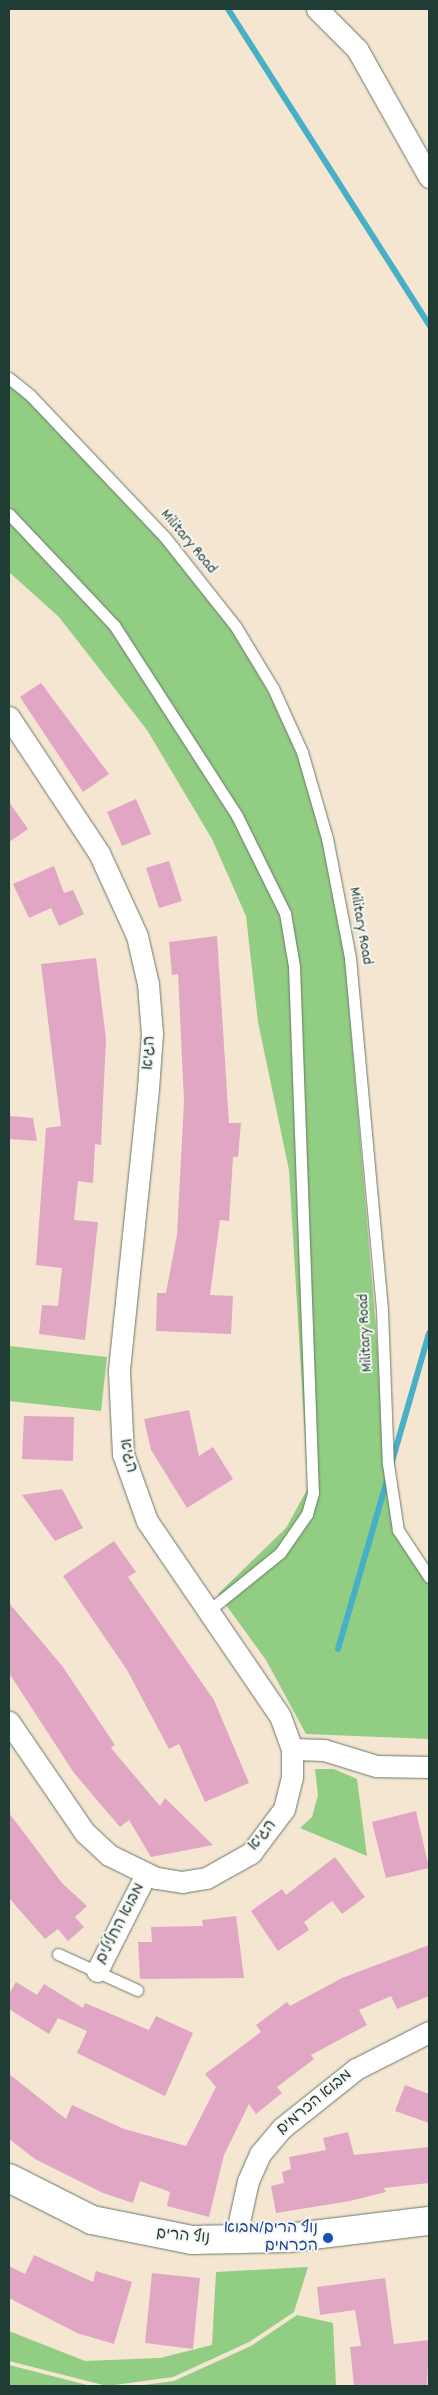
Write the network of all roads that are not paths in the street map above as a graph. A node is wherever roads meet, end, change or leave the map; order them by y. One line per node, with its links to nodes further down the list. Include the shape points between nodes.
1 (317, 9): 2 (street, via 357,49)
2 (429, 177)
3 (9, 378): 6 (lane, Military Road, via 32,396 164,536 236,627 273,688 302,752 327,838 350,958 382,1311 388,1464 398,1530)
4 (9, 514): 7 (lane, via 114,625 237,816 285,912 294,966 313,1493 307,1514 280,1553)
5 (9, 717): 7 (street, הגיא, via 99,853 137,936 148,984 150,1052 122,1326 118,1407 123,1454 148,1521)
6 (429, 1577)
7 (208, 1611): 9 (street, הגיא, via 266,1692)
8 (9, 1722): 11 (street, הגיא, via 85,1833 109,1855)
9 (292, 1748): 10 (street, via 324,1750 376,1766); 11 (street, הגיא, via 292,1777 284,1809 251,1853 206,1878 182,1882)
10 (429, 1767)
11 (145, 1876): 13 (street, מבוא החלילים)
12 (58, 1954): 13 (lane)
13 (97, 1972): 14 (lane)
14 (137, 1990)
15 (429, 2032): 18 (street, מבוא הכרמים, via 356,2069 282,2128 260,2154 248,2181)
16 (9, 2178): 18 (street, נוף הרים, via 92,2220 192,2240)
17 (429, 2221): 18 (street, נוף הרים)
18 (234, 2240)

